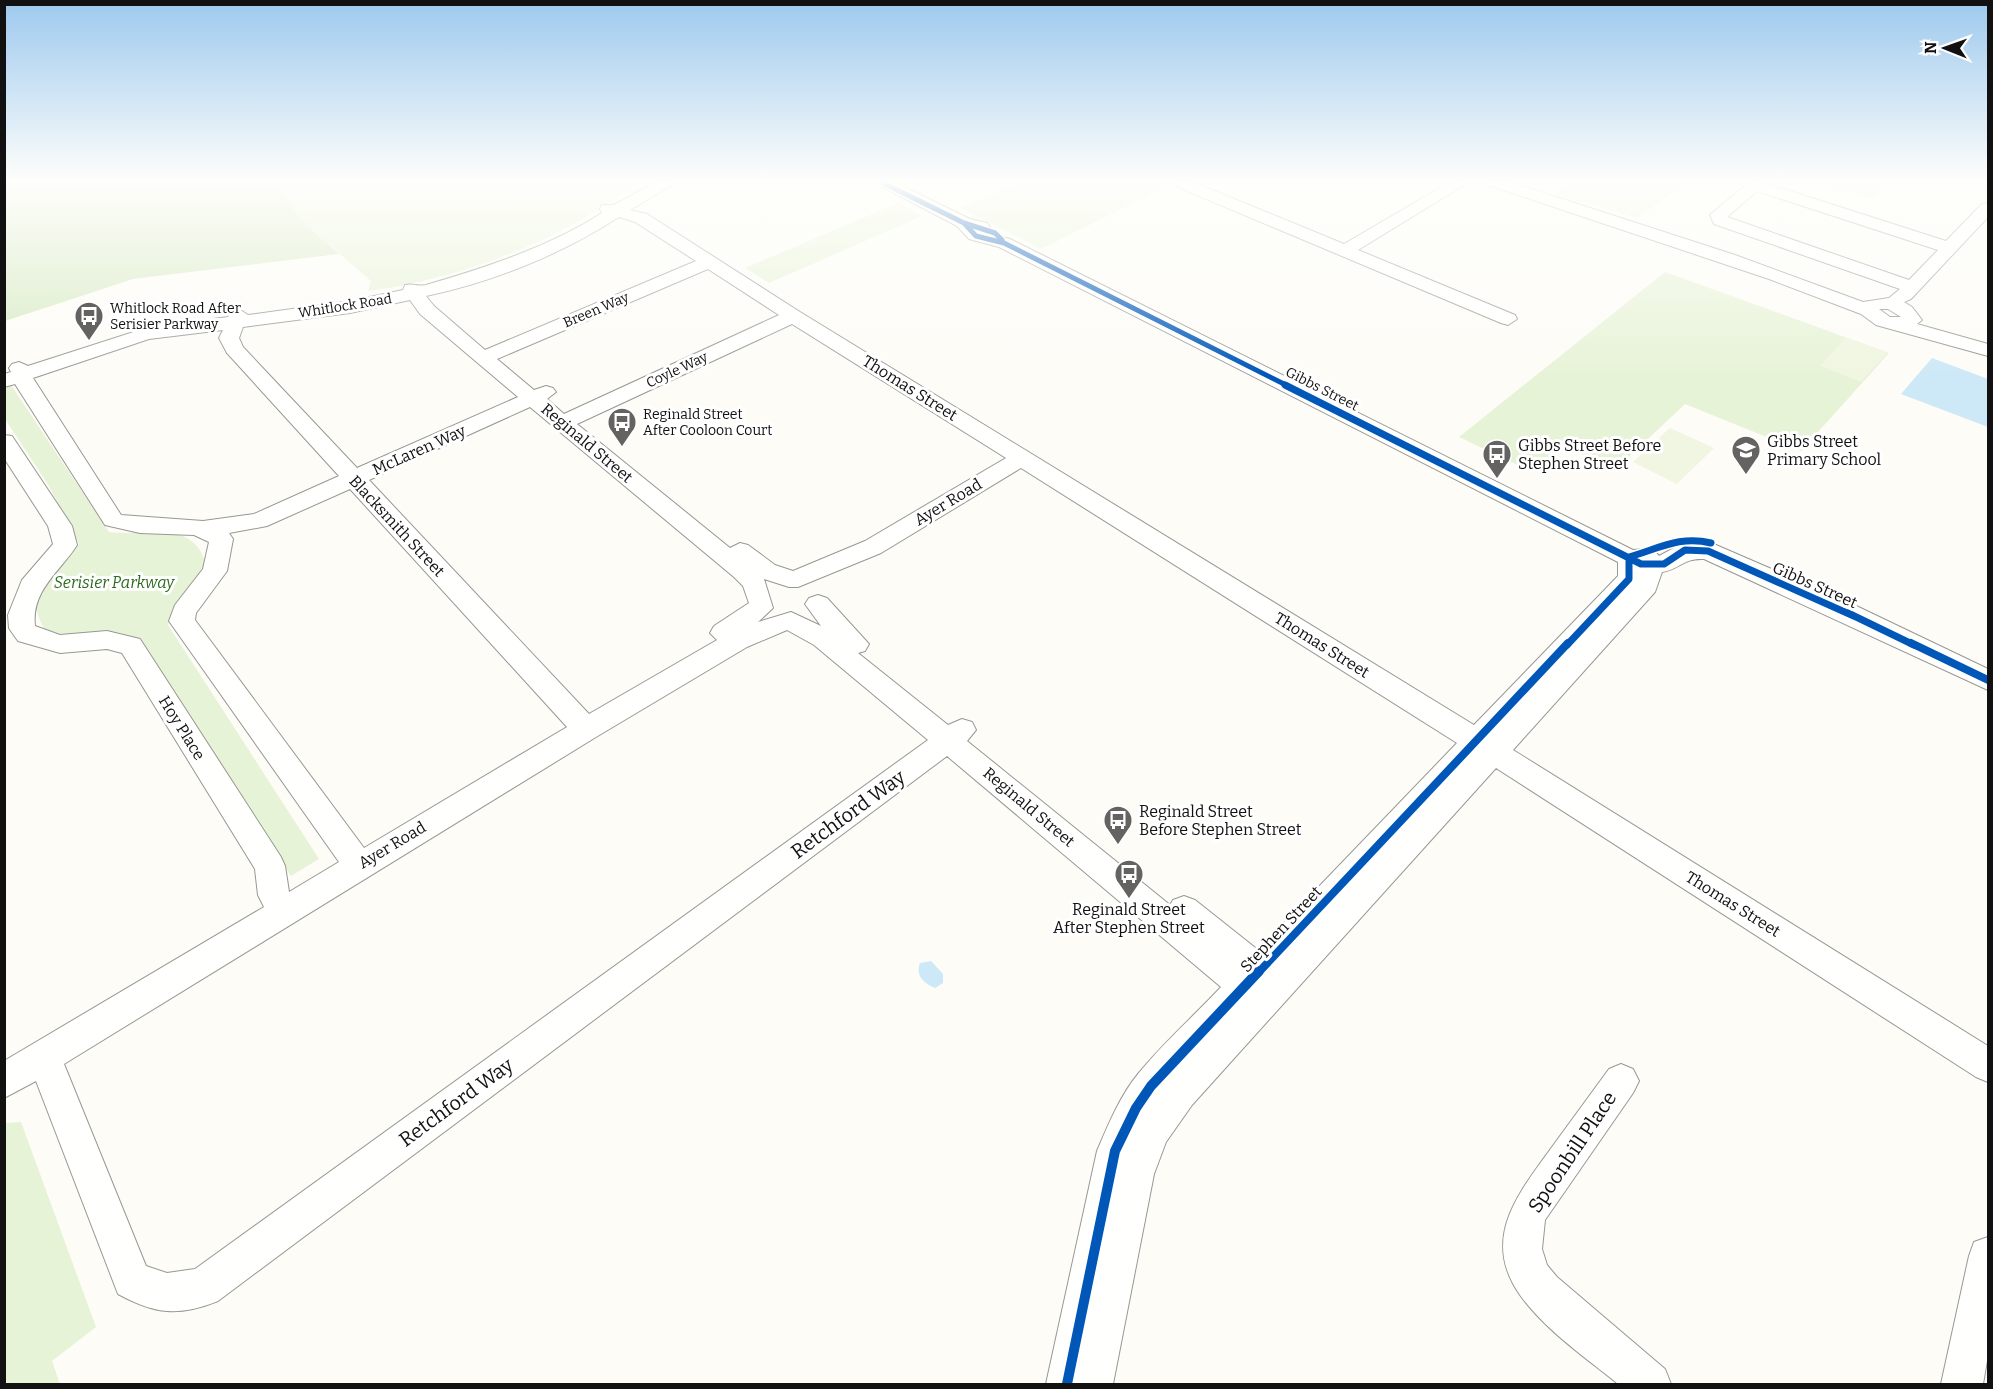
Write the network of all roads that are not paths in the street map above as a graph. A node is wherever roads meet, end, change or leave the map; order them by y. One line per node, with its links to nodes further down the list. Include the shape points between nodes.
1 (552, 247): 12 (street, Whitlock Road, via 483,274)
2 (686, 247): 11 (street, Thomas Street)
3 (1012, 247): 29 (street, Gibbs Street)
4 (1335, 247): 10 (street)
5 (1352, 247): 10 (street)
6 (1694, 247): 13 (street, via 1818,290)
7 (1775, 247): 13 (street)
8 (1946, 247): 9 (street)
9 (1950, 248): 13 (street)
10 (1345, 251): 16 (street)
11 (709, 262): 14 (street, Thomas Street); 18 (street, Breen Way)
12 (420, 290): 15 (street, Whitlock Road, via 350,307); 18 (street, Reginald Street, via 427,310)
13 (1895, 306): 17 (street)
14 (793, 316): 21 (street, Coyle Way); 23 (street, Thomas Street)
15 (238, 319): 19 (street, Whitlock Road, via 127,338); 24 (street, Blacksmith Street, via 229,338 234,349)
16 (1508, 319)
17 (1989, 350)
18 (489, 355): 20 (street, Reginald Street)
19 (12, 374): 26 (street, via 25,384 113,520 128,527)
20 (540, 396): 21 (street, Reginald Street); 24 (street, McLaren Way)
21 (568, 420): 30 (street, Reginald Street, via 755,564); 32 (street, Reginald Street, via 743,572)
22 (4, 441): 33 (street, via 60,526 65,545 34,580)
23 (1022, 458): 27 (street, Ayer Road); 37 (street, Thomas Street)
24 (353, 479): 25 (street, McLaren Way); 35 (street, Blacksmith Street)
25 (259, 521): 26 (street, McLaren Way); 28 (street, McLaren Way)
26 (203, 529): 28 (street, via 221,539)
27 (873, 547): 30 (street, Ayer Road); 31 (street, Ayer Road)
28 (219, 553): 38 (street, via 215,571 184,611 182,621)
29 (1641, 559): 34 (street, Gibbs Street, via 1664,564 1685,550 1708,551); 37 (street, Stephen Street, via 1650,574 1646,586)
30 (793, 579): 31 (street, Reginald Street, via 814,585); 32 (street, Ayer Road, via 766,588)
31 (819, 600): 32 (street, Ayer Road, via 806,616); 36 (street, Reginald Street, via 837,628)
32 (774, 612): 35 (street, Ayer Road, via 738,640); 36 (street, Reginald Street, via 824,638)
33 (16, 629): 39 (street, Hoy Place, via 60,644 108,640 131,646 270,866)
34 (1989, 680)
35 (581, 723): 38 (street, Ayer Road)
36 (955, 735): 40 (street, Reginald Street); 41 (street, Retchford Way, via 204,1287 164,1294 132,1280)
37 (1484, 747): 40 (street, Stephen Street); 43 (street, Thomas Street)
38 (353, 858): 39 (street, Ayer Road)
39 (278, 903): 41 (street, Ayer Road); 42 (street, Ayer Road)
40 (1262, 986): 47 (street, Stephen Street, via 1151,1086 1125,1129 1115,1151); 48 (street, Stephen Street, via 1162,1114 1142,1152)
41 (44, 1057): 44 (street, Ayer Road)
42 (4, 1059)
43 (1989, 1065)
44 (4, 1081)
45 (1621, 1081): 49 (street, Spoonbill Place, via 1529,1211 1523,1226 1522,1255 1538,1290)
46 (1989, 1256): 50 (street)
47 (1067, 1384)
48 (1092, 1384)
49 (1650, 1384)
50 (1962, 1384)

